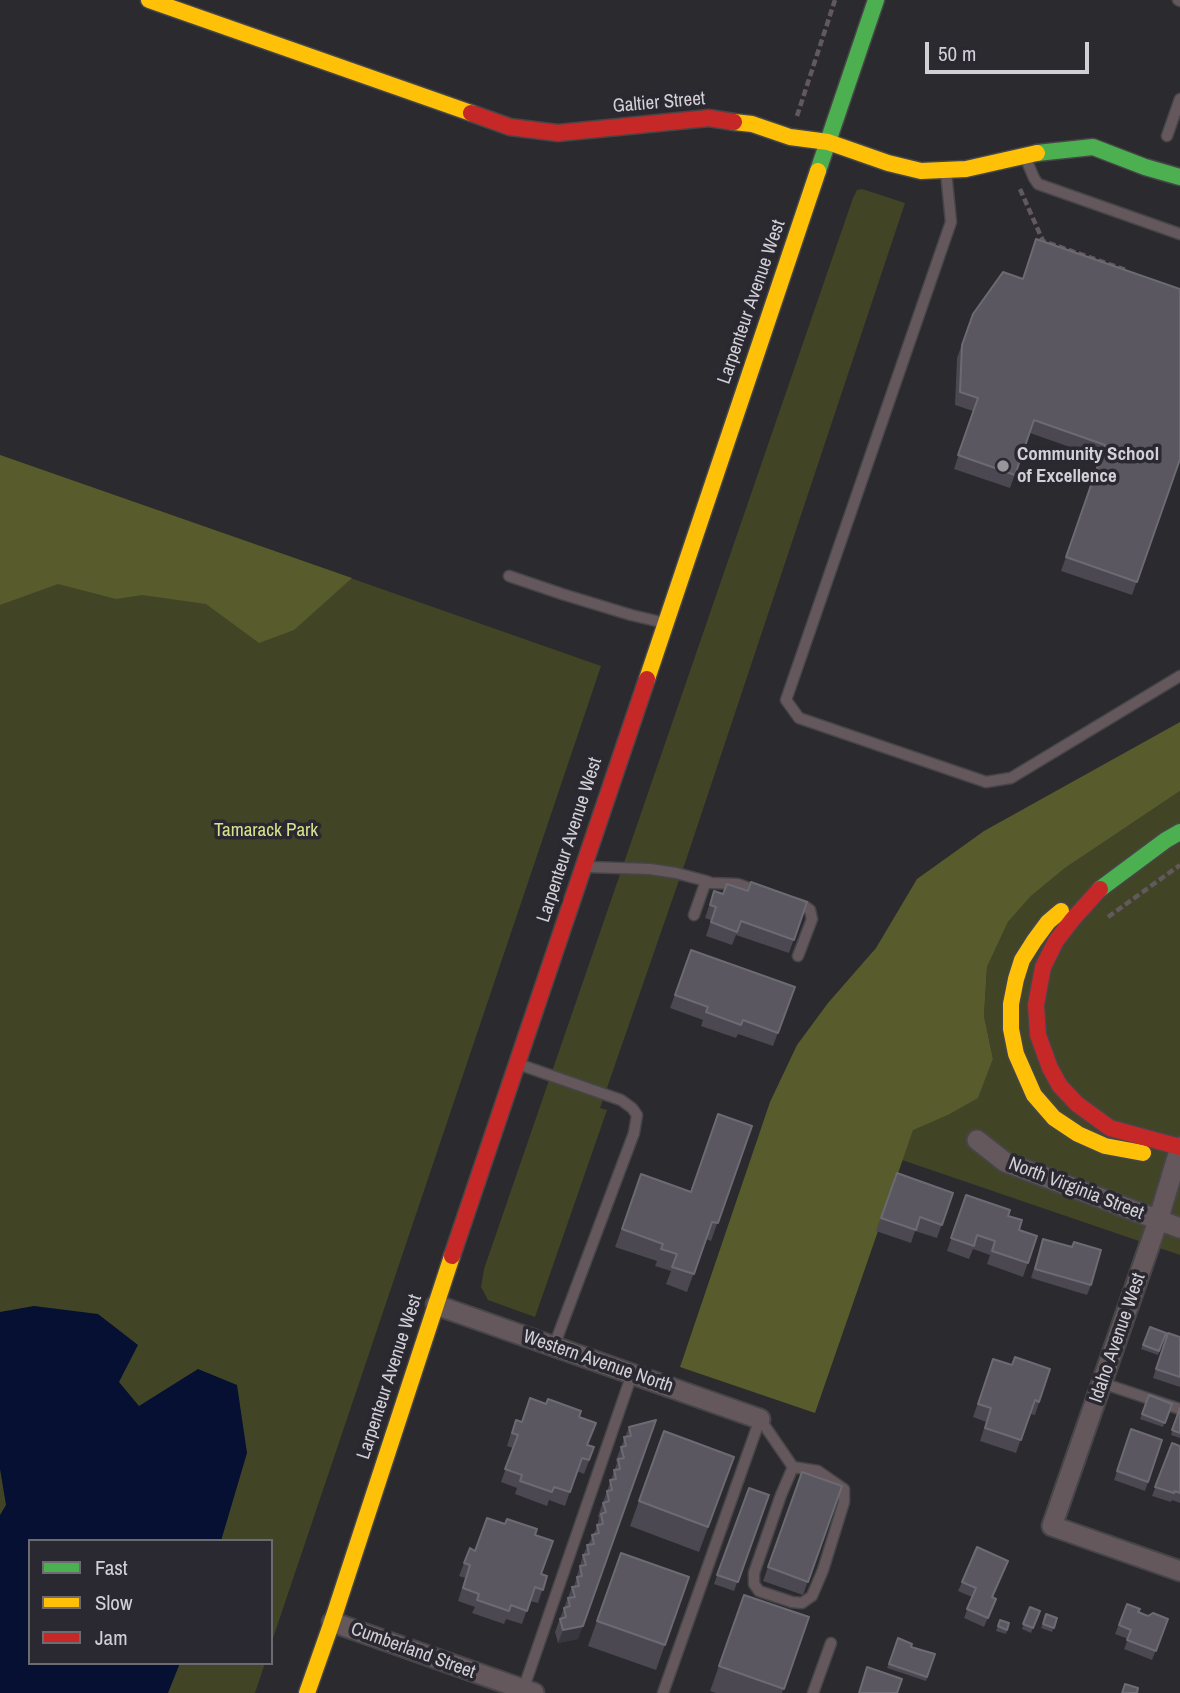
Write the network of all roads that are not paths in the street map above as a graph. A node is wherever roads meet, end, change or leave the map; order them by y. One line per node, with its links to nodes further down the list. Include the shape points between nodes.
1 (149, 0): 5 (street, Galtier Street, via 510,127 558,133 709,118)
2 (876, 0): 5 (street, Larpenteur Avenue West)
3 (1180, 99): 4 (lane)
4 (1167, 136)
5 (828, 142): 7 (street, Galtier Street, via 888,163); 11 (street, Larpenteur Avenue West)
6 (1025, 156): 7 (street, Galtier Street); 8 (street, Galtier Street, via 1093,147); 9 (lane, via 1038,184)
7 (946, 171): 12 (lane, via 951,222 786,700 799,718 986,782 1011,778)
8 (1180, 177)
9 (1180, 234)
10 (509, 576): 11 (lane)
11 (665, 623): 14 (street, Larpenteur Avenue West)
12 (1180, 677)
13 (1180, 832): 16 (street)
14 (583, 867): 15 (lane, via 650,869); 21 (street, Larpenteur Avenue West)
15 (706, 881): 17 (lane); 19 (lane)
16 (1096, 892): 23 (street, via 1056,941 1043,967 1036,1005 1038,1035 1060,1086 1077,1104 1110,1128); 23 (street, via 1074,900 1048,922 1022,960 1011,1004 1016,1054 1034,1095 1054,1118 1078,1133 1105,1146 1139,1153)
17 (765, 893)
18 (778, 898): 20 (lane, via 810,910 812,919)
19 (694, 915)
20 (798, 956)
21 (517, 1063): 26 (street, Larpenteur Avenue West); 27 (lane, via 621,1100 637,1115)
22 (977, 1140): 24 (street, North Virginia Street, via 1004,1162)
23 (1180, 1147): 24 (street, Idaho Avenue West)
24 (1158, 1221): 25 (street, North Virginia Street); 29 (street, Idaho Avenue West)
25 (1180, 1228)
26 (436, 1305): 27 (street, Western Avenue North); 34 (street, Larpenteur Avenue West)
27 (554, 1346): 28 (street, Western Avenue North)
28 (632, 1374): 31 (street, Western Avenue North); 36 (lane)
29 (1102, 1383): 30 (lane); 33 (street, Idaho Avenue West, via 1052,1526)
30 (1180, 1409)
31 (760, 1419): 32 (lane); 38 (lane)
32 (793, 1467): 32 (lane, via 754,1584 759,1591 802,1603 812,1596 823,1570 844,1489 818,1471)
33 (1180, 1571)
34 (332, 1622): 36 (street, Cumberland Street); 37 (street, Larpenteur Avenue West)
35 (831, 1643): 39 (lane)
36 (529, 1691)
37 (307, 1693)
38 (663, 1693)
39 (813, 1693)

